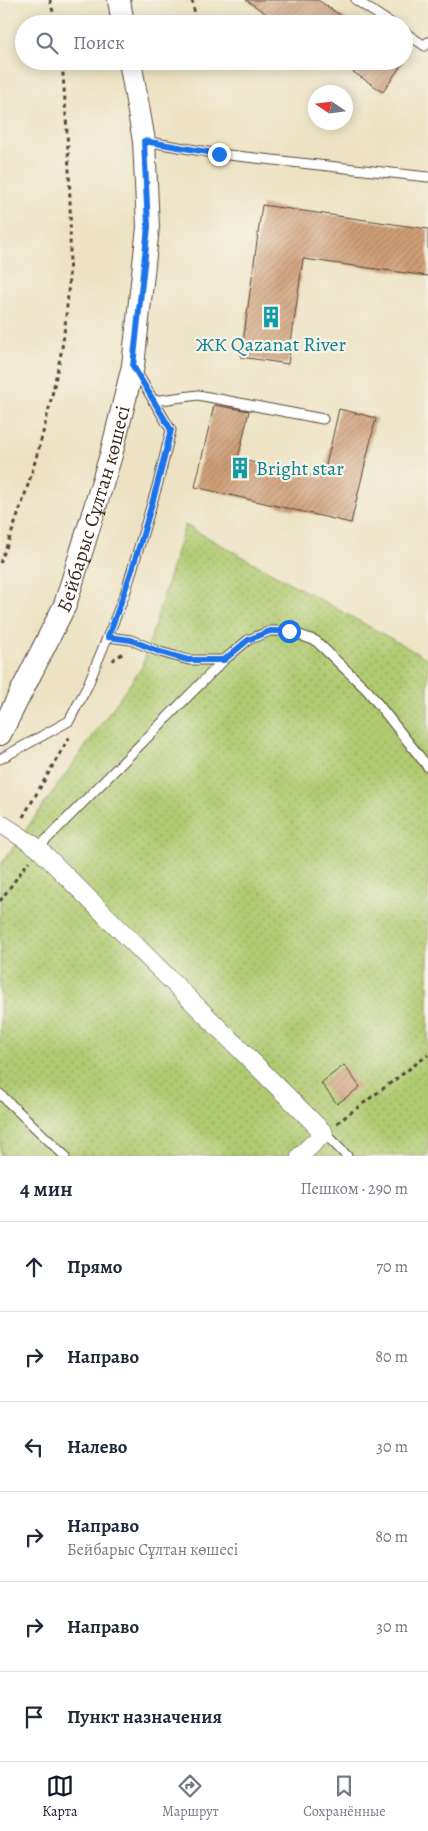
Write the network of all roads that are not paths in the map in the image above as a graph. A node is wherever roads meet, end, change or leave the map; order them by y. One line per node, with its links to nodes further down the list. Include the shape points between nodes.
1 (119, 0): 3 (street)
2 (356, 0): 4 (lane)
3 (122, 15)
4 (378, 15)
5 (413, 38): 6 (lane, via 425,46)
6 (428, 42)
7 (132, 70): 8 (street, Бейбарыс Сұлтан көшесі)
8 (144, 141): 9 (lane, via 219,154); 10 (street, Бейбарыс Сұлтан көшесі, via 148,227)
9 (428, 177)
10 (133, 366): 11 (lane); 15 (street, Бейбарыс Сұлтан көшесі, via 111,455 65,605)
11 (153, 401): 12 (lane, via 198,395); 13 (lane, via 171,430 125,594)
12 (322, 419)
13 (108, 637): 14 (lane, via 131,640 188,660); 16 (lane, via 88,687 69,722)
14 (224, 660): 17 (lane, via 248,640 270,631 289,631 316,641 366,690); 19 (lane)
15 (0, 734)
16 (0, 759)
17 (428, 767)
18 (7, 828): 19 (street)
19 (38, 848): 21 (street)
20 (0, 1094): 22 (lane)
21 (324, 1133): 23 (street); 24 (lane)
22 (65, 1156)
23 (300, 1156)
24 (347, 1156)

